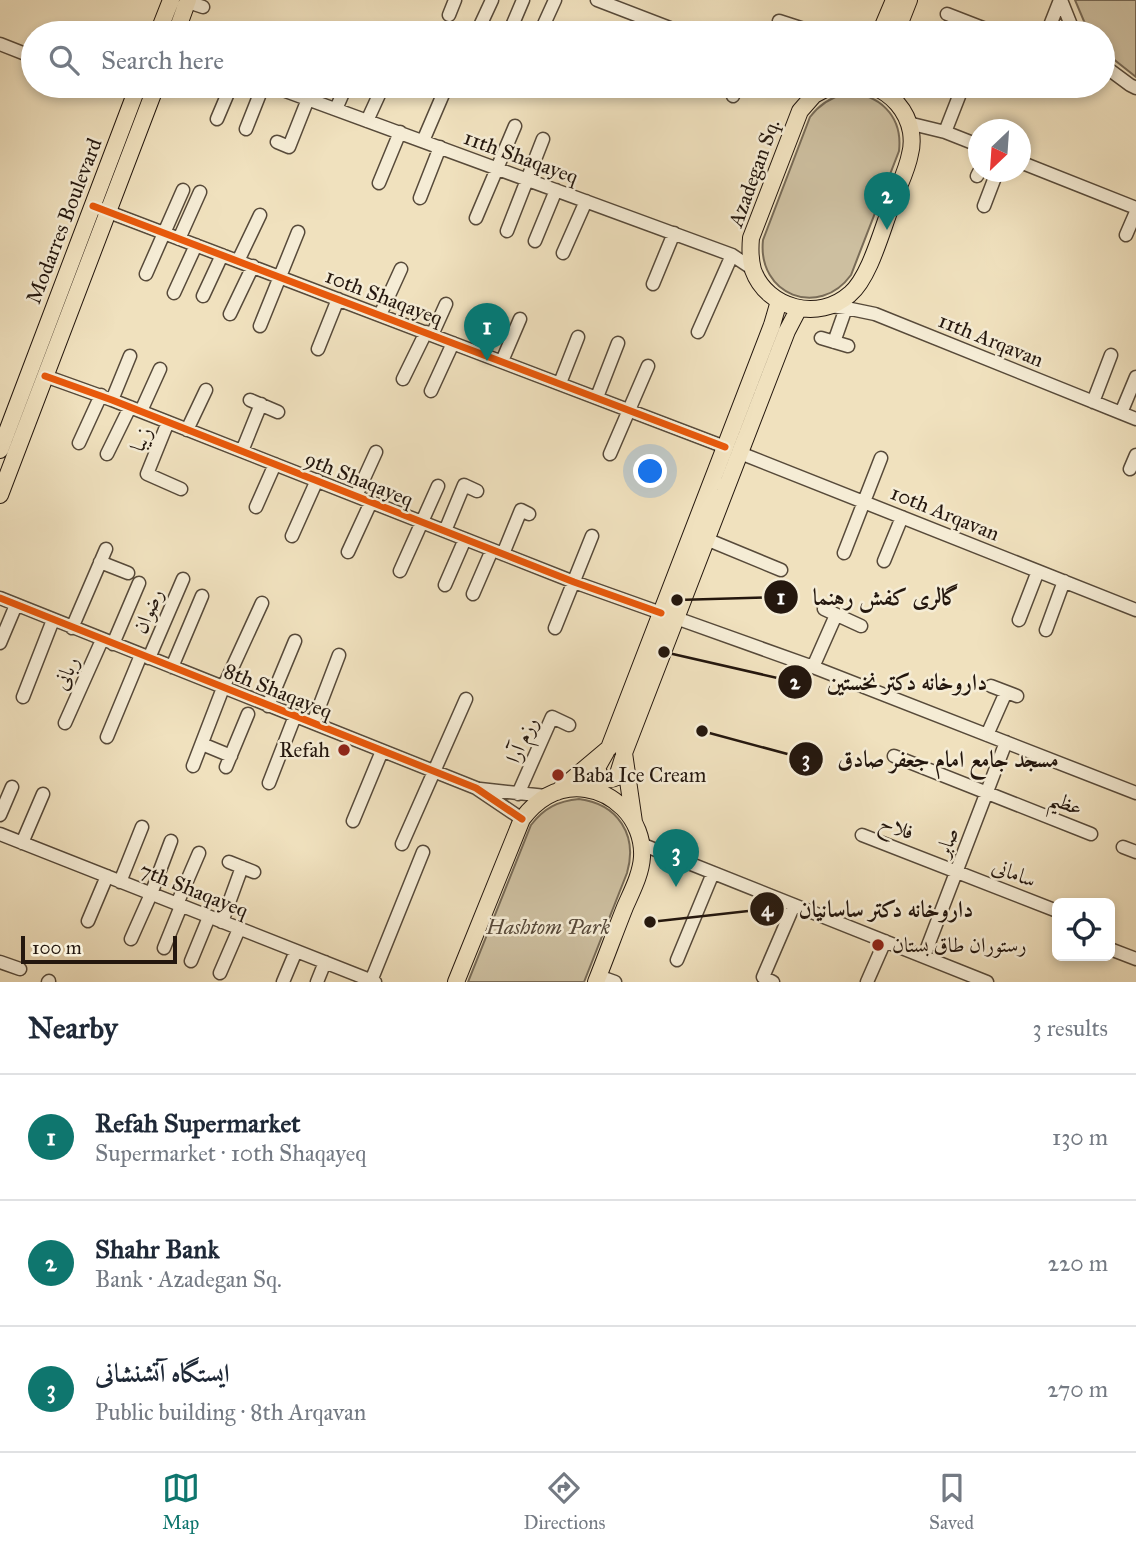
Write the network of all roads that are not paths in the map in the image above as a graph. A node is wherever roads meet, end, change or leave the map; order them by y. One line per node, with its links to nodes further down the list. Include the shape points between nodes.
1 (171, 0): 14 (main road)
2 (456, 0): 13 (street)
3 (492, 0): 16 (street)
4 (523, 0): 17 (street)
5 (555, 0): 18 (street)
6 (597, 0): 11 (street)
7 (894, 0): 20 (main road)
8 (909, 0): 21 (main road)
9 (1060, 0): 23 (street); 24 (street)
10 (193, 3): 15 (main road)
11 (623, 5): 19 (street)
12 (947, 14): 22 (street)
13 (449, 15)
14 (163, 21)
15 (183, 21)
16 (482, 21)
17 (514, 21)
18 (545, 21)
19 (648, 21)
20 (885, 21)
21 (901, 21)
22 (963, 21)
23 (1052, 21)
24 (1069, 21)
25 (0, 44): 26 (street)
26 (21, 52)
27 (1115, 74): 29 (street)
28 (1115, 80): 29 (street)
29 (1133, 87)
30 (134, 98): 67 (main road, Modarres Boulevard)
31 (151, 98): 67 (main road, Modarres Boulevard)
32 (227, 98): 44 (street)
33 (258, 98): 48 (street)
34 (341, 98): 43 (street)
35 (378, 98): 45 (street)
36 (441, 98): 52 (street)
37 (811, 98): 85 (main road, Azadegan Sq., via 796,120 751,238)
38 (891, 98): 42 (main road)
39 (896, 98): 42 (main road)
40 (958, 98): 50 (street)
41 (308, 99): 43 (street, 11th Shaqayeq); 54 (street, via 289,147)
42 (898, 104): 46 (main road)
43 (336, 109): 45 (street, 11th Shaqayeq)
44 (217, 119)
45 (367, 121): 49 (street, 11th Shaqayeq)
46 (908, 123): 50 (street); 94 (main road, via 912,143 908,163 866,272)
47 (515, 126): 57 (street)
48 (246, 129)
49 (400, 132): 52 (street, 11th Shaqayeq); 60 (street)
50 (945, 132): 53 (street)
51 (543, 139): 58 (street)
52 (423, 141): 55 (street, 11th Shaqayeq)
53 (968, 141)
54 (278, 142)
55 (440, 147): 57 (street, 11th Shaqayeq); 64 (street)
56 (1031, 167): 68 (street)
57 (497, 168): 58 (street, 11th Shaqayeq); 70 (street)
58 (528, 180): 62 (street, 11th Shaqayeq); 71 (street)
59 (993, 182): 66 (street)
60 (379, 183)
61 (183, 190): 73 (street)
62 (556, 190): 65 (street, 11th Shaqayeq); 77 (street)
63 (200, 192): 76 (street)
64 (420, 198)
65 (586, 201): 74 (street, 11th Shaqayeq); 79 (street)
66 (984, 205)
67 (100, 209): 73 (street, 10th Shaqayeq); 112 (main road, Modarres Boulevard); 129 (main road, Modarres Boulevard)
68 (1136, 210): 75 (street)
69 (260, 215): 82 (street)
70 (476, 218)
71 (507, 231)
72 (298, 232): 87 (street)
73 (164, 233): 76 (street, 10th Shaqayeq); 86 (street)
74 (674, 233): 81 (street, 11th Shaqayeq); 88 (street)
75 (1126, 235)
76 (179, 239): 78 (street, 10th Shaqayeq)
77 (535, 242)
78 (196, 245): 80 (street, 10th Shaqayeq); 89 (street)
79 (563, 253)
80 (222, 255): 82 (street, 10th Shaqayeq); 90 (street)
81 (732, 255): 85 (street, 11th Shaqayeq); 100 (street)
82 (238, 261): 83 (street, 10th Shaqayeq)
83 (253, 267): 87 (street, 10th Shaqayeq); 96 (street)
84 (401, 269): 97 (street)
85 (753, 269): 92 (main road, via 763,287)
86 (146, 274)
87 (280, 277): 91 (street, 10th Shaqayeq); 99 (street)
88 (653, 284)
89 (174, 293)
90 (203, 296)
91 (338, 299): 97 (street, 10th Shaqayeq); 106 (street)
92 (779, 301): 95 (main road); 130 (main road)
93 (446, 303): 101 (street)
94 (838, 307): 95 (main road); 105 (street, via 828,340); 120 (street, 11th Arqavan, via 875,314)
95 (799, 308): 130 (main road)
96 (230, 314)
97 (380, 315): 101 (street, 10th Shaqayeq)
98 (520, 319): 109 (street)
99 (260, 326)
100 (698, 332)
101 (429, 333): 103 (street, 10th Shaqayeq); 114 (street)
102 (578, 337): 115 (street)
103 (453, 342): 109 (street, 10th Shaqayeq); 117 (street)
104 (618, 343): 118 (street)
105 (848, 346)
106 (318, 349)
107 (1111, 355): 120 (street)
108 (130, 356): 119 (street)
109 (502, 361): 115 (street, 10th Shaqayeq)
110 (648, 366): 122 (street)
111 (160, 369): 121 (street)
112 (45, 376): 119 (street, 9th Shaqayeq); 143 (main road, Modarres Boulevard)
113 (1136, 377): 124 (street)
114 (403, 379)
115 (560, 383): 118 (street, 10th Shaqayeq)
116 (206, 390): 127 (street)
117 (432, 391)
118 (597, 397): 122 (street, 10th Shaqayeq)
119 (106, 398): 121 (street, 9th Shaqayeq); 128 (street)
120 (1093, 402): 124 (street, 11th Arqavan)
121 (135, 409): 126 (street, 9th Shaqayeq); 133 (street)
122 (630, 410): 130 (street, 10th Shaqayeq); 134 (street)
123 (278, 411): 131 (street, via 256,402)
124 (1121, 413): 125 (street, 11th Arqavan)
125 (1136, 419)
126 (168, 422): 127 (street, 9th Shaqayeq); 141 (street, زیبا, via 147,474)
127 (187, 430): 131 (street, 9th Shaqayeq)
128 (79, 443)
129 (0, 450)
130 (732, 450): 146 (street, 10th Arqavan); 155 (main road); 177 (main road)
131 (242, 451): 137 (street, 9th Shaqayeq)
132 (376, 452): 144 (street)
133 (107, 454)
134 (610, 454)
135 (1136, 455): 138 (street)
136 (881, 458): 146 (street)
137 (275, 464): 139 (street, 9th Shaqayeq); 147 (street)
138 (1130, 470)
139 (317, 480): 144 (street, 9th Shaqayeq); 152 (street)
140 (438, 486): 150 (street)
141 (181, 489)
142 (477, 491): 151 (street, via 464,485)
143 (0, 495)
144 (356, 496): 145 (street, 9th Shaqayeq)
145 (371, 502): 150 (street, 9th Shaqayeq); 157 (street)
146 (863, 502): 149 (street, 10th Arqavan); 159 (street)
147 (256, 507)
148 (529, 514): 158 (street, via 521,510)
149 (902, 517): 160 (street); 164 (street, 10th Arqavan)
150 (421, 522): 151 (street, 9th Shaqayeq); 163 (street)
151 (445, 531): 154 (street, 9th Shaqayeq)
152 (292, 536)
153 (592, 536): 168 (street)
154 (465, 539): 158 (street, 9th Shaqayeq); 170 (street)
155 (706, 539): 162 (street); 177 (main road)
156 (106, 549): 161 (street)
157 (348, 551)
158 (497, 552): 168 (street, 9th Shaqayeq); 171 (street)
159 (844, 553)
160 (884, 561)
161 (100, 562): 165 (street); 181 (street)
162 (781, 569)
163 (400, 571)
164 (1038, 571): 167 (street, 10th Arqavan); 179 (street)
165 (128, 573)
166 (183, 579): 188 (street, رضوان)
167 (1064, 581): 176 (street, 10th Arqavan); 183 (street)
168 (574, 582): 177 (street, 9th Shaqayeq); 182 (street)
169 (139, 583): 185 (street, ربانی)
170 (445, 585)
171 (473, 594)
172 (202, 596): 189 (street)
173 (0, 601): 175 (street, 8th Shaqayeq)
174 (261, 603): 192 (street)
175 (16, 606): 178 (street, 8th Shaqayeq); 186 (street)
176 (1136, 610)
177 (668, 616): 190 (street, 9th Shaqayeq); 205 (main road)
178 (53, 620): 181 (street, 8th Shaqayeq); 193 (street)
179 (1019, 620)
180 (861, 625): 190 (street, via 830,612)
181 (72, 628): 185 (street, 8th Shaqayeq)
182 (555, 628)
183 (1045, 630)
184 (295, 641): 195 (street)
185 (107, 642): 188 (street, 8th Shaqayeq); 198 (street, ربانی)
186 (0, 643)
187 (339, 655): 199 (street)
188 (145, 657): 189 (street, 8th Shaqayeq); 202 (street, رضوان)
189 (172, 667): 192 (street, 8th Shaqayeq)
190 (813, 667): 201 (street, 9th Shaqayeq)
191 (991, 685): 201 (street, via 1011,694)
192 (223, 688): 195 (street, 8th Shaqayeq); 204 (street)
193 (23, 697)
194 (466, 699): 209 (street)
195 (268, 706): 197 (street, 8th Shaqayeq)
196 (248, 714): 204 (street, via 229,762)
197 (295, 716): 199 (street, 8th Shaqayeq); 210 (street)
198 (65, 723)
199 (313, 723): 206 (street, 8th Shaqayeq)
200 (569, 725): 216 (street, رزم آرا, via 552,717)
201 (987, 735): 203 (street, 9th Shaqayeq)
202 (107, 737)
203 (1006, 742): 213 (street, صابر); 214 (street, 9th Shaqayeq)
204 (202, 744): 208 (street)
205 (616, 750): 217 (main road); 221 (main road)
206 (382, 751): 209 (street, 8th Shaqayeq); 220 (street)
207 (894, 756): 213 (street, عظیم)
208 (193, 766)
209 (433, 772): 212 (street, 8th Shaqayeq); 228 (street)
210 (269, 783)
211 (12, 787): 218 (street)
212 (476, 788): 216 (street, 8th Shaqayeq); 219 (street, 8th Shaqayeq)
213 (987, 793): 223 (street, عظیم); 235 (street, صابر)
214 (1136, 793)
215 (43, 794): 227 (street)
216 (518, 794): 217 (street, 8th Shaqayeq)
217 (552, 794): 219 (main road); 221 (main road, via 579,788 601,793 620,805)
218 (0, 815)
219 (522, 819): 266 (main road)
220 (353, 821)
221 (634, 822): 229 (main road)
222 (142, 827): 238 (street)
223 (1091, 834)
224 (862, 835): 235 (street, فلاح)
225 (2, 839): 227 (street, 7th Shaqayeq)
226 (171, 841): 239 (street)
227 (22, 843): 237 (street, 7th Shaqayeq)
228 (402, 844)
229 (641, 844): 236 (street); 262 (main road, via 638,876)
230 (1123, 848): 232 (street)
231 (423, 852): 263 (street)
232 (1136, 852)
233 (199, 853): 240 (street)
234 (229, 862): 245 (street, via 248,869)
235 (956, 871): 242 (street, سامانی); 252 (street, صابر)
236 (713, 873): 241 (street); 254 (street)
237 (107, 876): 238 (street, 7th Shaqayeq); 244 (street)
238 (120, 882): 239 (street, 7th Shaqayeq)
239 (151, 894): 240 (street, 7th Shaqayeq); 247 (street)
240 (179, 905): 243 (street, 7th Shaqayeq); 249 (street)
241 (794, 905): 248 (street); 268 (street, via 763,977)
242 (1052, 909)
243 (209, 917): 245 (street, 7th Shaqayeq); 255 (street)
244 (88, 921)
245 (222, 922): 246 (street, 7th Shaqayeq)
246 (239, 929): 250 (street, 7th Shaqayeq); 259 (street)
247 (131, 939)
248 (884, 941): 252 (street); 269 (street)
249 (163, 948)
250 (296, 951): 256 (street, 7th Shaqayeq); 264 (street)
251 (1115, 951): 253 (street)
252 (924, 956): 261 (street)
253 (1136, 959)
254 (677, 960)
255 (191, 961)
256 (325, 962): 263 (street, 7th Shaqayeq); 265 (street)
257 (3, 963): 258 (street); 260 (street)
258 (20, 969)
259 (220, 973)
260 (0, 976)
261 (958, 977): 270 (street)
262 (597, 979): 267 (street)
263 (373, 981)
264 (283, 982)
265 (317, 982)
266 (456, 982)
267 (615, 982)
268 (773, 982)
269 (867, 982)
270 (987, 982)

